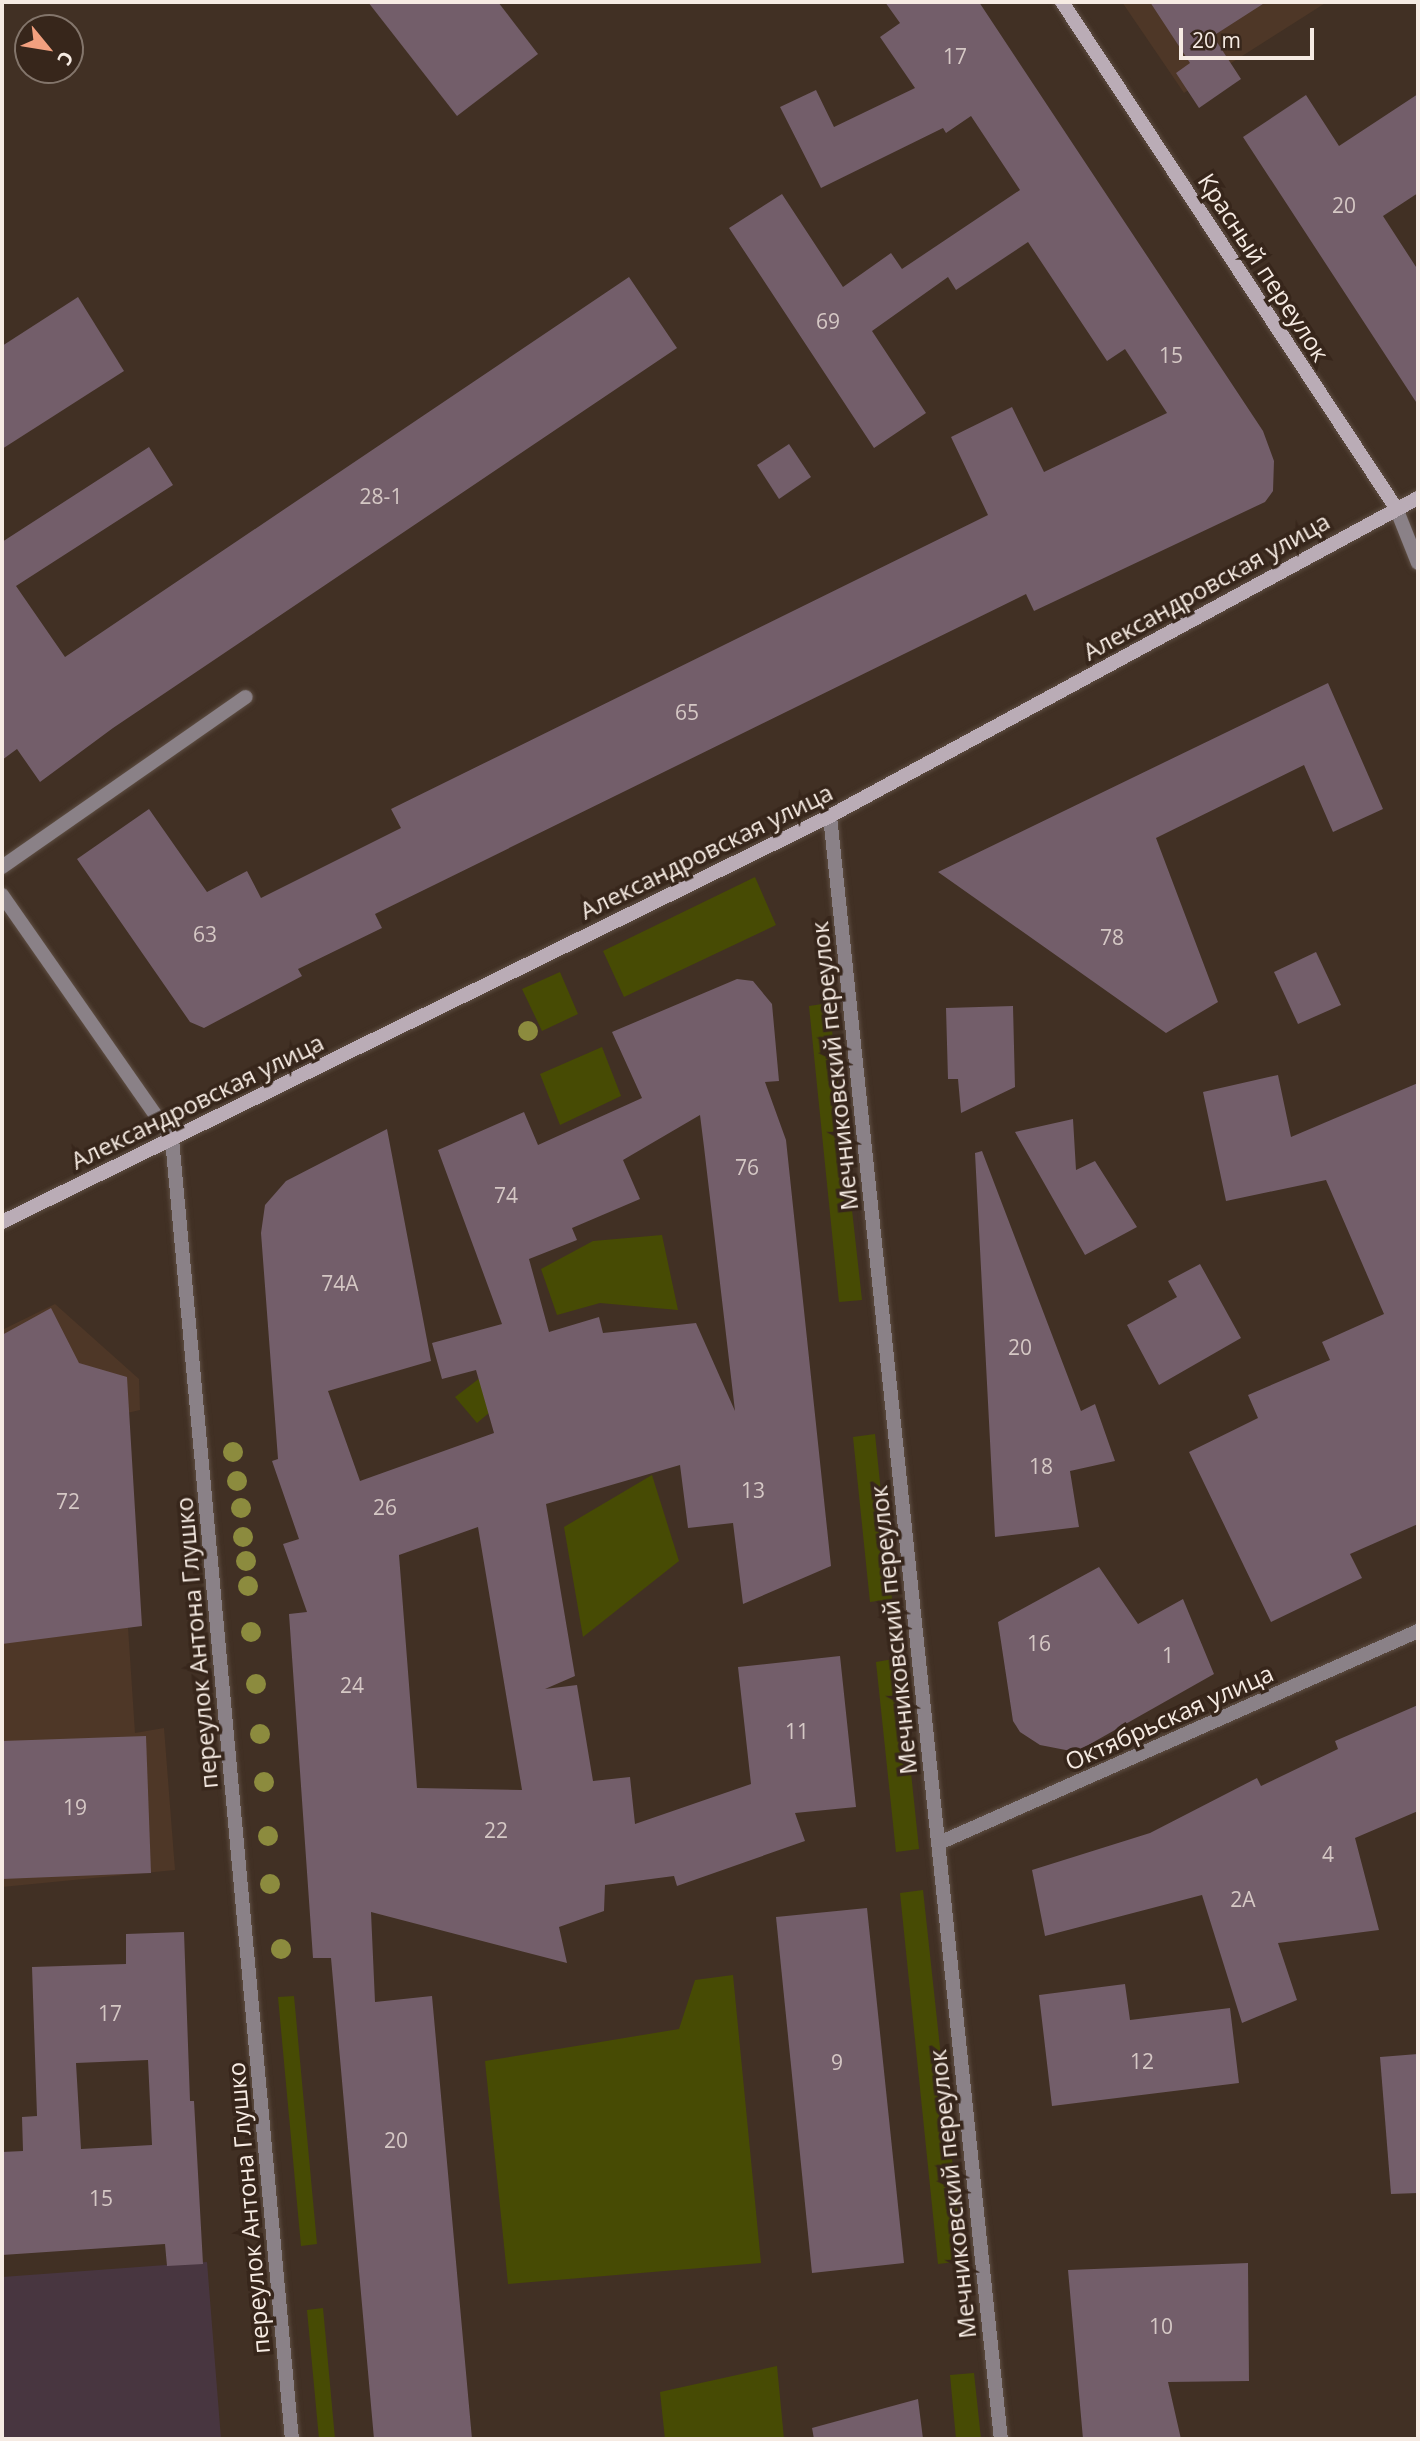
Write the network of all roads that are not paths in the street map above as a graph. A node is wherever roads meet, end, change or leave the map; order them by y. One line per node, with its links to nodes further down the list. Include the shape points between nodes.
1 (1062, 2): 3 (main road, Красный переулок)
2 (1418, 498): 3 (main road, Александровская улица)
3 (1396, 508): 4 (street, Красный переулок); 6 (main road, Александровская улица)
4 (1418, 563)
5 (246, 696): 7 (street)
6 (830, 816): 9 (main road, Александровская улица); 12 (street, Мечниковский переулок)
7 (2, 867)
8 (2, 895): 9 (street, переулок Антона Глушко)
9 (172, 1139): 10 (main road, Александровская улица); 13 (street, переулок Антона Глушко)
10 (2, 1222)
11 (1418, 1631): 12 (street, Октябрьская улица)
12 (939, 1843): 14 (street, Мечниковский переулок)
13 (292, 2439)
14 (1001, 2439)

